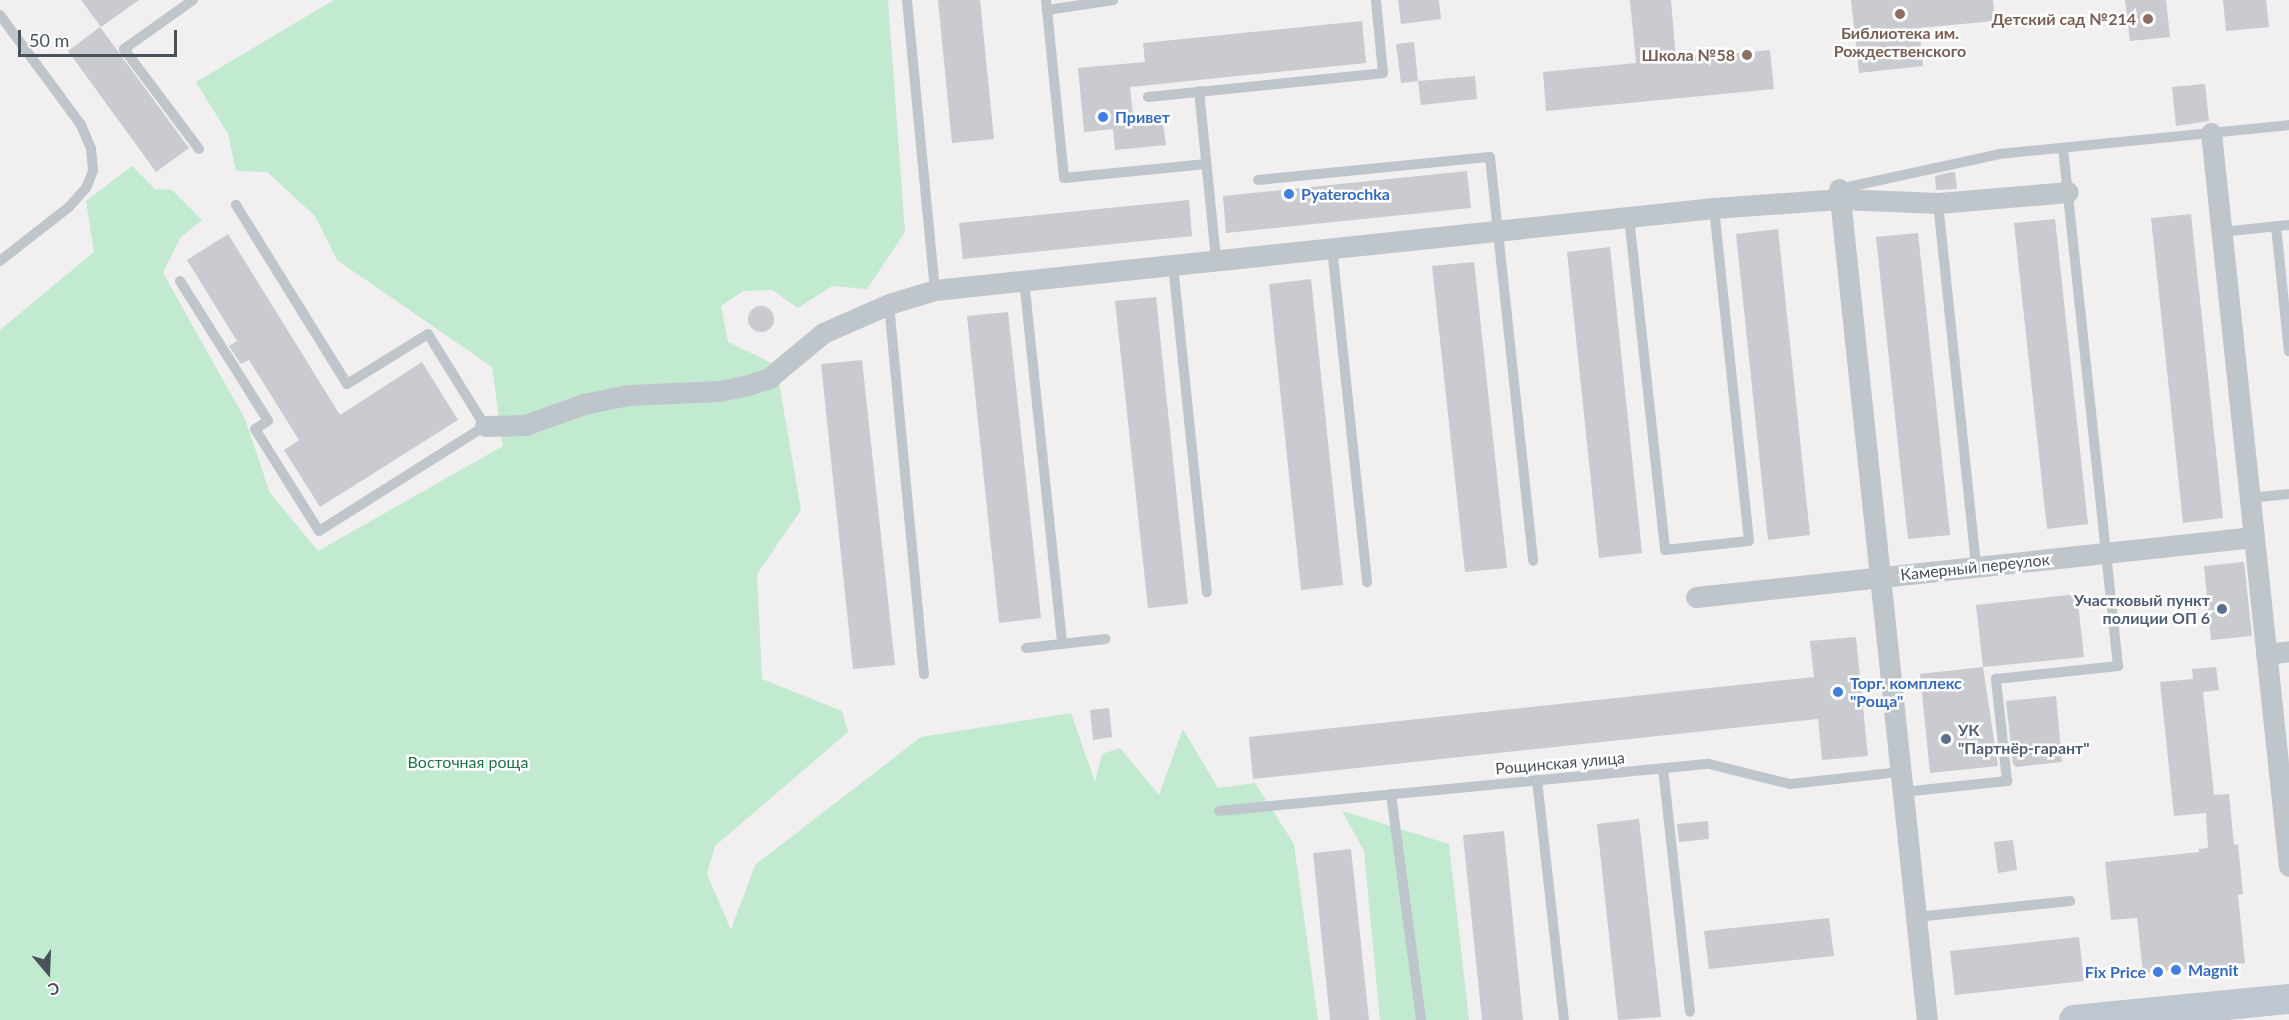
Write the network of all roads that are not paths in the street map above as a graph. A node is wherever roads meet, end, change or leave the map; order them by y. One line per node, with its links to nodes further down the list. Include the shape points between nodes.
1 (193, 0): 12 (lane, via 124,49)
2 (907, 0): 31 (lane)
3 (1113, 0): 5 (lane)
4 (1376, 0): 7 (lane, via 1383,73)
5 (1047, 5): 13 (lane, via 1064,178)
6 (0, 15): 27 (lane, via 81,125 91,148 93,171 86,188 69,207)
7 (1199, 92): 8 (lane); 13 (lane)
8 (1148, 97)
9 (2289, 125): 10 (lane)
10 (2211, 133): 11 (lane); 24 (street)
11 (2063, 148): 15 (lane); 16 (lane, via 1999,154)
12 (199, 149)
13 (1206, 164): 26 (lane)
14 (1258, 180): 23 (lane, via 1491,157)
15 (2068, 192): 17 (street); 38 (lane)
16 (1839, 194): 17 (street); 19 (street); 41 (street)
17 (1938, 203): 40 (lane)
18 (236, 205): 34 (lane, via 346,384 428,334)
19 (1714, 208): 20 (street); 20 (lane, via 1749,541 1676,549 1665,550)
20 (1629, 217): 23 (street)
21 (2289, 225): 22 (lane)
22 (2276, 226): 24 (lane); 33 (lane)
23 (1498, 230): 25 (street); 39 (lane)
24 (2222, 232): 36 (street)
25 (1332, 248): 26 (street); 42 (lane)
26 (1216, 260): 28 (street)
27 (0, 261)
28 (1173, 265): 29 (street); 43 (lane)
29 (1024, 280): 31 (street); 46 (lane)
30 (180, 281): 34 (lane, via 268,421 255,429 319,531)
31 (935, 290): 32 (street)
32 (889, 304): 34 (street, via 823,333 769,378 748,385 720,391 628,395 584,404 525,425); 50 (lane)
33 (2289, 351)
34 (485, 426)
35 (2289, 494): 36 (lane)
36 (2250, 498): 37 (street)
37 (2254, 537): 38 (street, Камерный переулок); 49 (street)
38 (2106, 552): 40 (street, Камерный переулок); 53 (lane, Рощинская улица, via 2118,666 1996,679 2007,781)
39 (1533, 561)
40 (1976, 567): 41 (street, Камерный переулок)
41 (1880, 577): 44 (street, Камерный переулок); 53 (street)
42 (1367, 582)
43 (1207, 592)
44 (1695, 597)
45 (1105, 639): 46 (lane)
46 (1062, 644): 47 (lane)
47 (1026, 648)
48 (2289, 651): 49 (street)
49 (2266, 654): 56 (street)
50 (924, 674)
51 (1663, 768): 52 (lane, Рощинская улица); 53 (lane, Рощинская улица, via 1709,764 1790,784); 60 (lane)
52 (1537, 780): 54 (lane, Рощинская улица); 64 (lane)
53 (1902, 782): 58 (street)
54 (1391, 794): 55 (lane, Рощинская улица); 63 (lane)
55 (1220, 811)
56 (2289, 866)
57 (2070, 901): 58 (lane)
58 (1916, 917): 65 (street)
59 (2289, 999): 61 (main road)
60 (1690, 1012)
61 (2187, 1015): 62 (main road)
62 (2087, 1019)
63 (1421, 1020)
64 (1564, 1020)
65 (1927, 1020)

